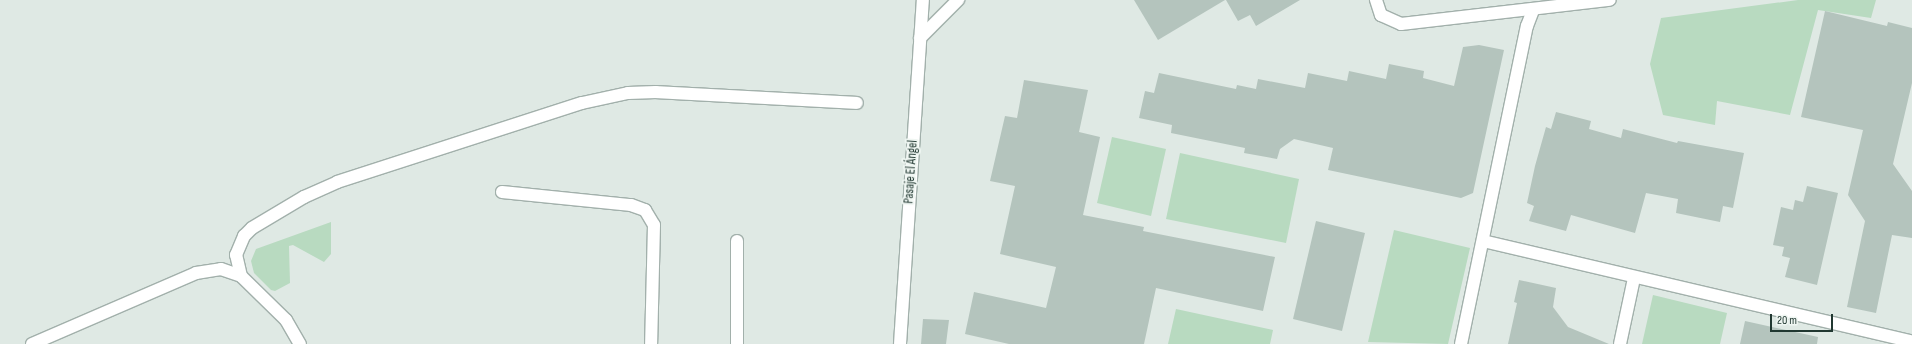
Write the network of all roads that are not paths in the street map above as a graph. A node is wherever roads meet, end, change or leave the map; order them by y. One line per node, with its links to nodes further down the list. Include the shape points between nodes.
1 (923, 0): 6 (street, Pasaje El Ángel)
2 (958, 0): 6 (street)
3 (1376, 0): 5 (street, via 1381,15 1402,24)
4 (1610, 0): 5 (street)
5 (1533, 10): 10 (street, via 1527,26)
6 (920, 38): 18 (street, Pasaje El Ángel)
7 (857, 102): 11 (street, via 656,92 628,93 582,102 337,182 304,197 252,228 244,236 236,255)
8 (502, 192): 16 (street, via 631,205 645,210 654,225)
9 (737, 241): 17 (street)
10 (1483, 241): 12 (street); 19 (street)
11 (240, 276): 14 (street, via 221,269 196,273); 15 (street, via 286,320)
12 (1634, 278): 13 (street); 20 (street)
13 (1912, 342)
14 (32, 344)
15 (300, 344)
16 (651, 344)
17 (737, 344)
18 (900, 344)
19 (1461, 344)
20 (1620, 344)

